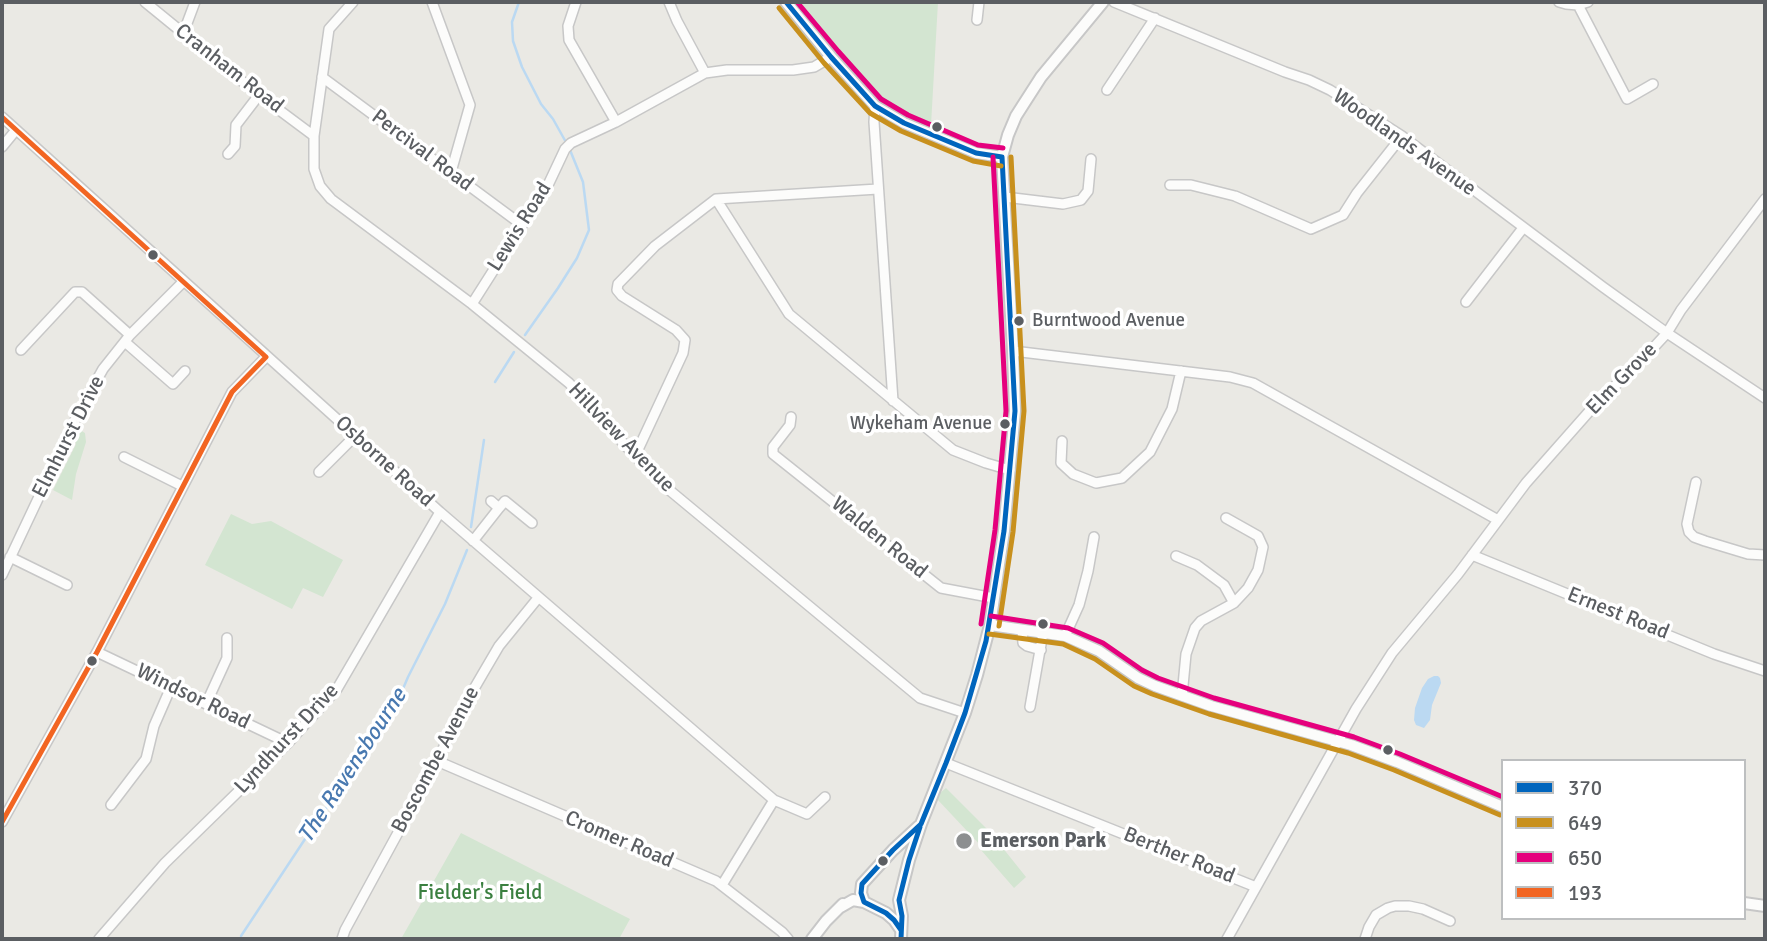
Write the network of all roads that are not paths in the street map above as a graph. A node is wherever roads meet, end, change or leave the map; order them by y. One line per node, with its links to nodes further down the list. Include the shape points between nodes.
1 (145, 2): 16 (street, Cranham Road)
2 (195, 2): 16 (street)
3 (353, 2): 19 (street, Hillview Avenue, via 329,29)
4 (432, 2): 33 (street, via 470,105)
5 (576, 2): 25 (street, via 568,26 569,40)
6 (668, 2): 18 (street)
7 (786, 2): 17 (street)
8 (979, 2): 15 (street)
9 (1103, 2): 31 (street, via 1041,77 1016,116)
10 (1114, 2): 14 (street, Woodlands Avenue)
11 (1559, 2): 13 (street)
12 (1588, 2): 13 (street)
13 (1578, 5): 20 (street, via 1627,99)
14 (1154, 18): 21 (street); 28 (street, Woodlands Avenue, via 1309,80)
15 (977, 20)
16 (183, 34): 22 (street, Cranham Road)
17 (831, 57): 18 (street, via 814,67 793,70); 23 (street)
18 (705, 73): 25 (street)
19 (322, 77): 27 (street, Hillview Avenue); 33 (street, Percival Road)
20 (1653, 84)
21 (1107, 90)
22 (259, 95): 27 (street, Cranham Road); 30 (street, via 236,125 235,146)
23 (875, 106): 31 (street, via 976,153); 35 (street)
24 (2, 117): 26 (street, Osborne Road)
25 (616, 122): 39 (street, Lewis Road, via 568,146)
26 (16, 130): 29 (street); 41 (street, Osborne Road)
27 (314, 136): 43 (street, Hillview Avenue, via 314,169 331,199)
28 (1402, 136): 34 (street, via 1343,215 1311,229 1235,197 1191,185); 40 (street, Woodlands Avenue)
29 (2, 147)
30 (228, 153)
31 (1002, 157): 36 (street)
32 (1091, 159): 36 (street, via 1088,191 1081,200 1063,204)
33 (451, 172): 39 (street, Percival Road)
34 (1170, 185)
35 (878, 189): 37 (street); 52 (street)
36 (1005, 197): 47 (street)
37 (716, 198): 52 (street, via 789,314); 56 (street, via 655,246 618,284 622,296 685,340 683,354)
38 (1765, 199): 44 (street, Elm Grove)
39 (522, 225): 43 (street, Lewis Road)
40 (1523, 228): 42 (street); 44 (street, Woodlands Avenue)
41 (183, 282): 45 (street, Elmhurst Drive); 48 (street, Osborne Road)
42 (1466, 302)
43 (472, 304): 56 (street, Hillview Avenue, via 569,383)
44 (1667, 333): 51 (street, Woodlands Avenue); 64 (street, Elm Grove, via 1594,406)
45 (128, 339): 46 (street, via 82,292 75,292); 49 (street, via 173,384); 71 (street, Elmhurst Drive, via 103,369 79,412)
46 (21, 350)
47 (1013, 351): 50 (street); 58 (street, via 1015,411)
48 (266, 357): 54 (street, Osborne Road); 61 (street, via 232,392)
49 (185, 371)
50 (1181, 371): 55 (street, via 1172,410 1150,452 1122,478 1096,483 1073,474 1061,463); 64 (street, via 1253,383)
51 (1765, 398)
52 (893, 401): 58 (street, via 953,450)
53 (791, 417): 75 (street, Walden Road, via 773,447 774,454 941,588)
54 (355, 436): 59 (street); 62 (street, Osborne Road)
55 (1062, 441)
56 (635, 456): 89 (street, Hillview Avenue, via 668,489 920,698)
57 (124, 457): 61 (street)
58 (1010, 470): 75 (street)
59 (319, 472)
60 (1696, 482): 69 (street, via 1689,532 1705,541)
61 (182, 486): 83 (street)
62 (440, 512): 67 (street, Osborne Road); 91 (street, Lyndhurst Drive, via 337,689)
63 (1226, 518): 76 (street, via 1258,536 1263,547 1258,569)
64 (1498, 520): 68 (street, Elm Grove)
65 (531, 523): 67 (street, via 505,501 495,505)
66 (1094, 537): 80 (street, via 1079,605)
67 (473, 541): 74 (street, Osborne Road)
68 (1472, 555): 84 (street, Ernest Road); 90 (street, Elm Grove, via 1392,653)
69 (1765, 555)
70 (1176, 556): 76 (street, via 1224,586)
71 (10, 557): 72 (street, Elmhurst Drive); 73 (street)
72 (2, 575)
73 (67, 585)
74 (538, 598): 92 (street, Boscombe Avenue, via 499,646); 95 (street, Osborne Road)
75 (994, 598): 77 (street)
76 (1234, 603): 86 (street, via 1195,628 1186,654)
77 (990, 625): 78 (street); 89 (street)
78 (1022, 630): 79 (street); 82 (street, via 1023,643)
79 (1044, 633): 80 (street); 82 (street)
80 (1065, 636): 86 (street, via 1099,651 1138,678)
81 (227, 638): 87 (street, via 227,658)
82 (1041, 650): 88 (street)
83 (97, 652): 85 (street, Windsor Road); 98 (street)
84 (1765, 671)
85 (171, 687): 87 (street, Windsor Road); 96 (street, via 146,759)
86 (1182, 696): 90 (street)
87 (206, 704): 91 (street, Windsor Road)
88 (1030, 707)
89 (965, 713): 93 (street)
90 (1339, 742): 97 (street); 104 (street, Elm Grove)
91 (288, 743): 114 (street, Lyndhurst Drive, via 165,863)
92 (437, 761): 102 (street, Cromer Road); 112 (street, Boscombe Avenue)
93 (946, 763): 99 (street); 104 (street, Berther Road)
94 (825, 797): 95 (street, Osborne Road, via 807,814)
95 (774, 800): 102 (street)
96 (111, 805)
97 (1501, 806)
98 (2, 822)
99 (921, 824): 100 (street); 101 (street)
100 (893, 850): 101 (street); 103 (street)
101 (909, 860): 105 (street)
102 (722, 884): 115 (street, Cromer Road)
103 (862, 884): 106 (street); 109 (street)
104 (1256, 887): 117 (street, Elm Grove)
105 (899, 901): 110 (street); 113 (street)
106 (863, 902): 109 (street, via 853,900); 110 (street)
107 (1746, 903): 108 (street)
108 (1765, 906)
109 (839, 908): 116 (street)
110 (886, 913): 113 (street)
111 (1450, 921): 118 (street, via 1423,909 1395,906 1376,915)
112 (344, 934)
113 (901, 935)
114 (99, 939)
115 (788, 939)
116 (813, 939)
117 (1227, 939)
118 (1365, 939)

